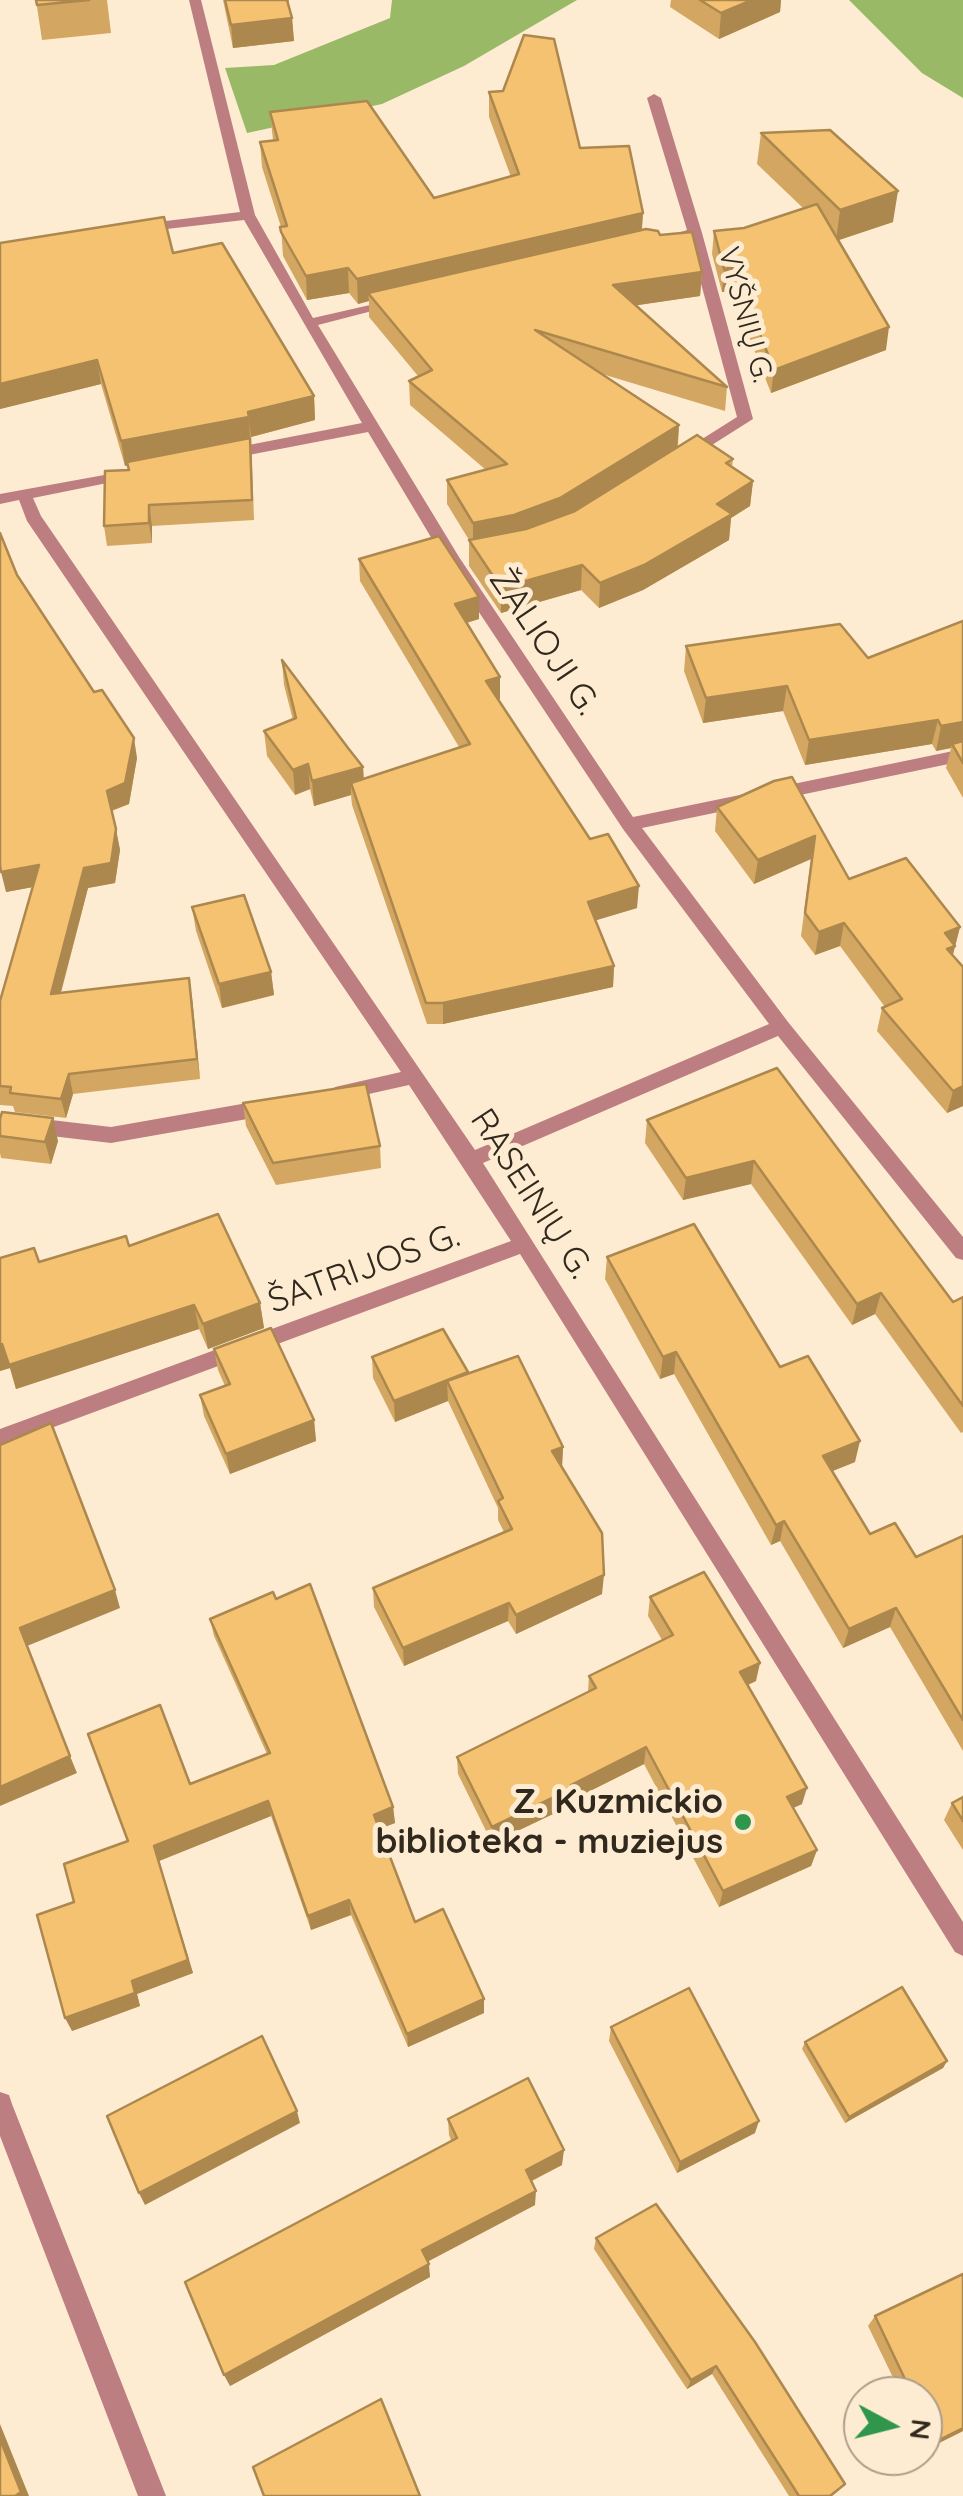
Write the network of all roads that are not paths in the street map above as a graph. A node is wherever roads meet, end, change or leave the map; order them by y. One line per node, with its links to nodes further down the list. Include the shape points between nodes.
1 (195, 0): 3 (street, ŽALIOJI G.)
2 (654, 98): 5 (street)
3 (248, 216): 4 (street); 8 (street, ŽALIOJI G.)
4 (134, 229)
5 (695, 233): 6 (street, VYŠNIŲ G.); 11 (street, VYŠNIŲ G., via 745,419)
6 (656, 242)
7 (405, 301): 8 (street)
8 (308, 323): 9 (street, ŽALIOJI G.)
9 (373, 426): 10 (street); 16 (street, ŽALIOJI G.)
10 (218, 456)
11 (664, 469)
12 (141, 471): 13 (street)
13 (24, 494): 14 (street); 18 (street, RASEINIŲ G., via 33,517)
14 (0, 500)
15 (963, 754): 16 (street)
16 (629, 824): 17 (street, ŽALIOJI G.)
17 (781, 1028): 22 (street); 24 (street, ŽALIOJI G.)
18 (416, 1076): 19 (street); 22 (street, RASEINIŲ G.)
19 (322, 1096)
20 (285, 1104): 21 (street, via 111,1135)
21 (0, 1122)
22 (472, 1160): 23 (street, RASEINIŲ G.)
23 (525, 1244): 25 (street, ŠATRIJOS G.); 26 (street, RASEINIŲ G.)
24 (963, 1252)
25 (0, 1438)
26 (963, 1944)
27 (0, 2104): 28 (street)
28 (152, 2496)

